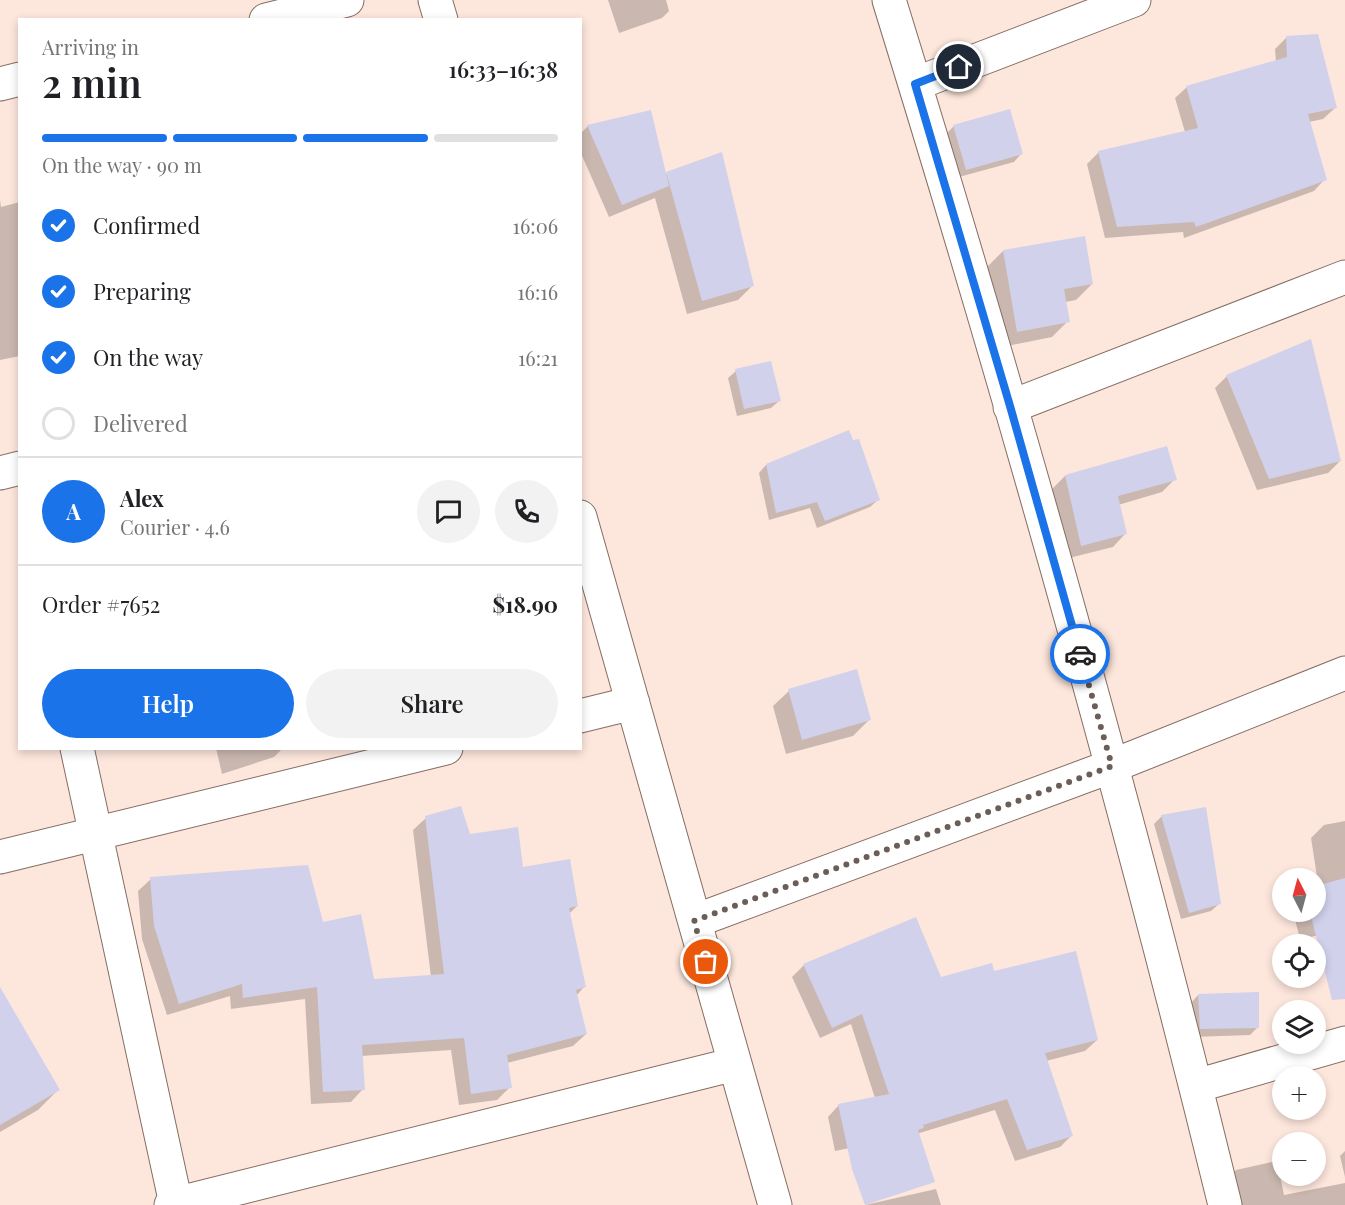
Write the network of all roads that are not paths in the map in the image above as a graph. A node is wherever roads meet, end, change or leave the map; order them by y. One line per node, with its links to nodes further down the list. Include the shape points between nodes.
1 (347, 0): 5 (street)
2 (435, 0): 6 (street)
3 (889, 0): 9 (street)
4 (1134, 0): 9 (street)
5 (274, 18)
6 (440, 18)
7 (18, 80): 8 (street)
8 (0, 84)
9 (915, 84): 11 (street)
10 (1345, 277): 11 (street)
11 (1010, 406): 18 (street)
12 (582, 524): 14 (street)
13 (1345, 673): 18 (street)
14 (633, 703): 15 (street); 21 (street)
15 (582, 716)
16 (76, 750): 19 (street)
17 (438, 750): 19 (street)
18 (1112, 766): 21 (street); 24 (street)
19 (95, 834): 20 (street); 25 (street)
20 (0, 857)
21 (694, 921): 23 (street)
22 (1345, 1043): 24 (street)
23 (735, 1064): 25 (street); 26 (street)
24 (1196, 1086): 27 (street)
25 (174, 1204)
26 (775, 1205)
27 (1224, 1205)

